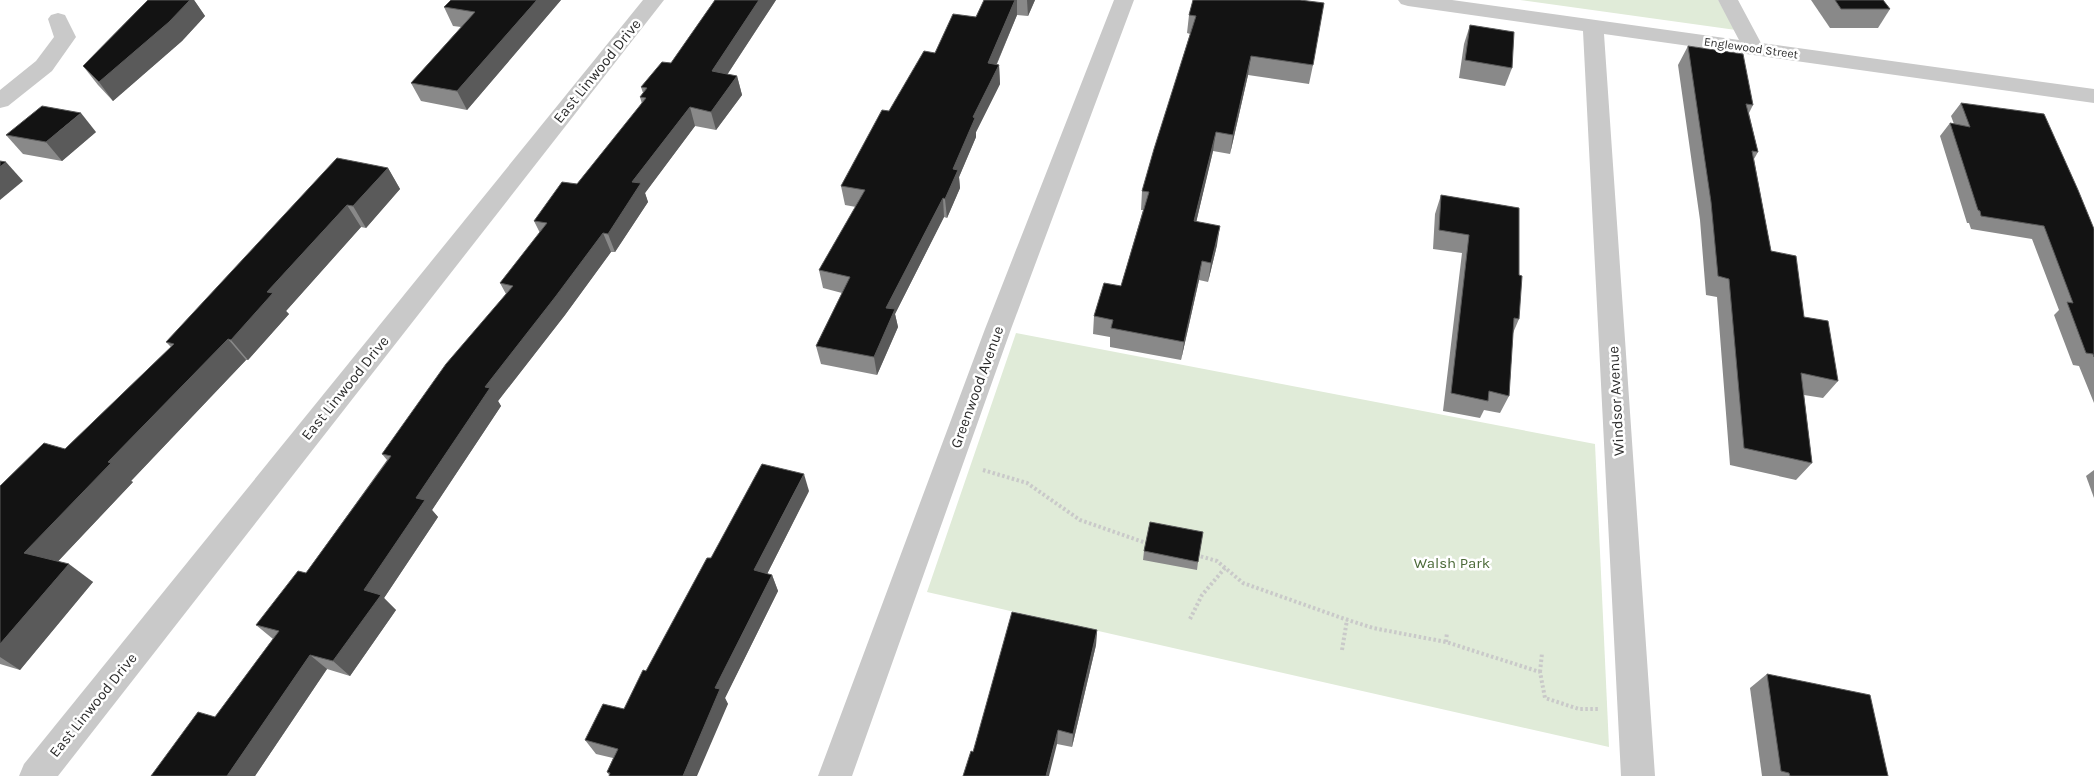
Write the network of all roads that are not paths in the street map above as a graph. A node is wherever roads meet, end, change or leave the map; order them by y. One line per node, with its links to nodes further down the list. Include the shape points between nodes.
1 (654, 0): 10 (street, East Linwood Drive)
2 (1124, 0): 11 (street, Greenwood Avenue)
3 (1408, 0): 6 (street, Englewood Street)
4 (1728, 0): 7 (street)
5 (58, 19): 9 (street, via 64,37 44,66)
6 (1593, 26): 7 (street, Englewood Street); 12 (street, Windsor Avenue)
7 (1754, 49): 8 (street, Englewood Street)
8 (2094, 96)
9 (0, 101)
10 (36, 776)
11 (835, 776)
12 (1638, 776)

